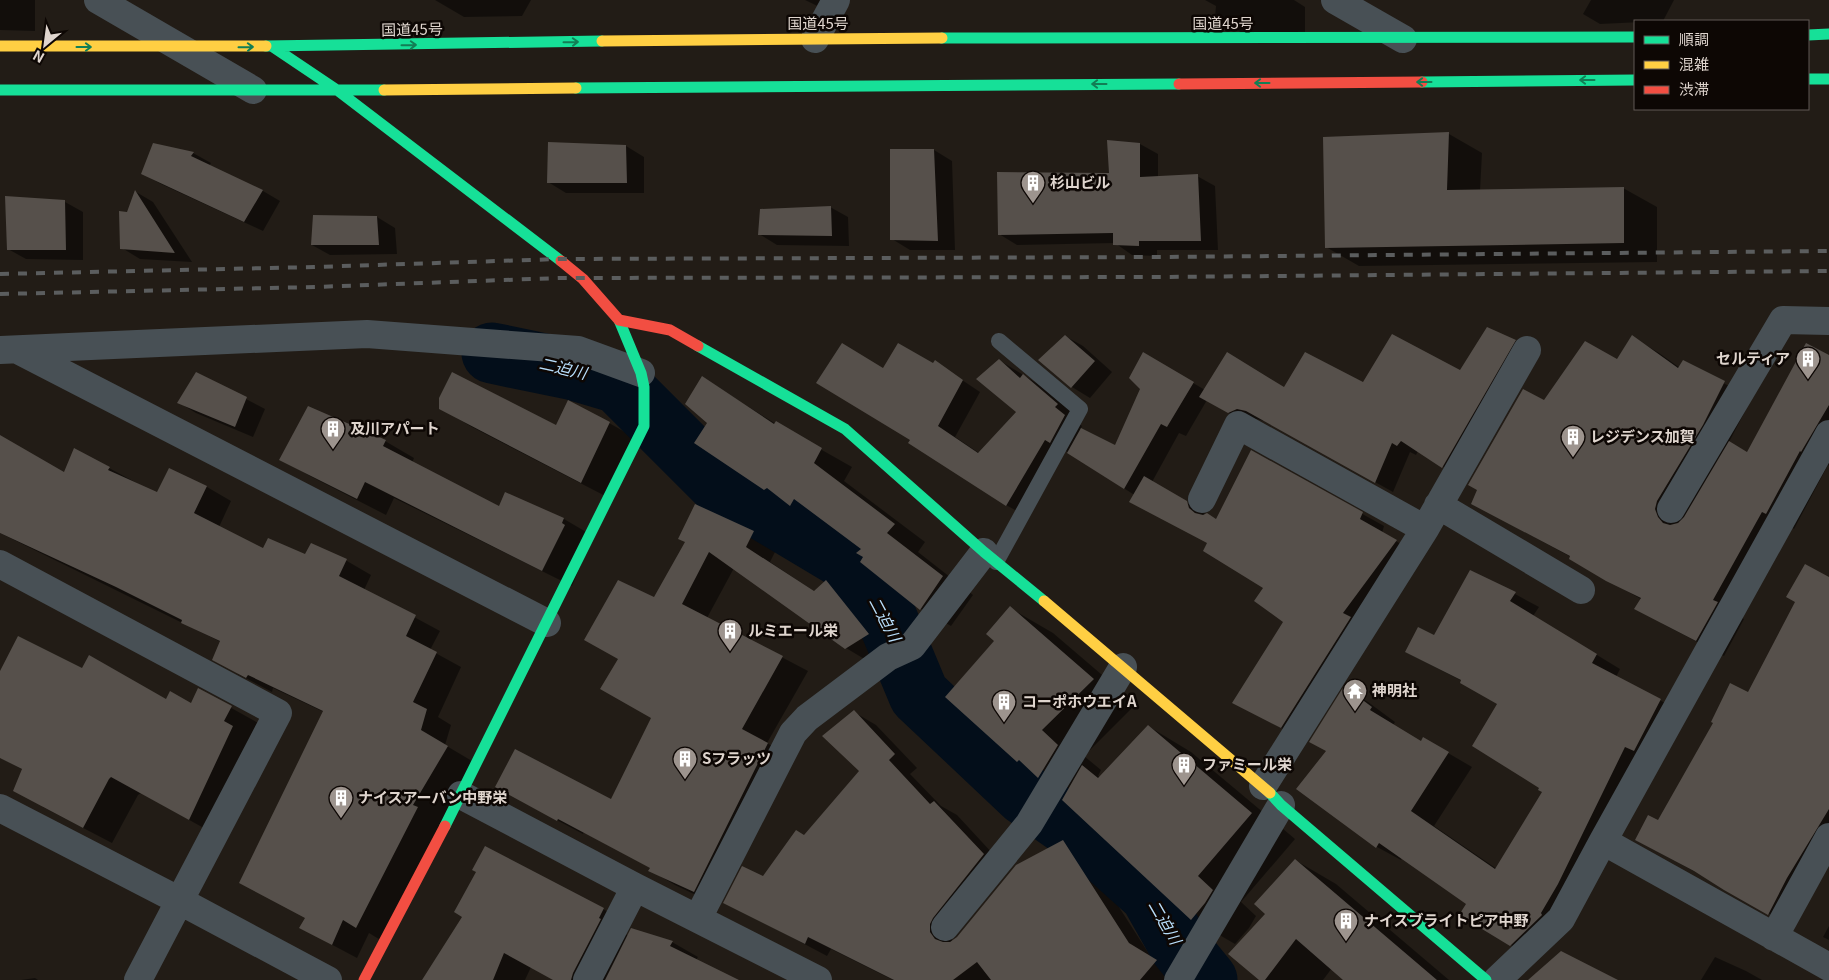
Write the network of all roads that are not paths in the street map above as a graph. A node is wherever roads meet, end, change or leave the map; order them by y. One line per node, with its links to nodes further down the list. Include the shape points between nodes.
1 (98, 0): 11 (street)
2 (836, 0): 7 (street)
3 (1335, 0): 8 (street)
4 (1829, 34): 5 (main road)
5 (1809, 35)
6 (1634, 36): 8 (main road, 国道45号)
7 (815, 39): 8 (main road, 国道45号); 10 (main road, 国道45号, one-way to 7)
8 (1403, 39)
9 (0, 46): 11 (main road, 国道45号, one-way to 11)
10 (273, 46): 11 (main road, 国道45号, one-way to 10); 17 (main road)
11 (182, 47): 16 (street)
12 (1809, 79): 13 (main road)
13 (1829, 79)
14 (1634, 80): 17 (main road, one-way to 17)
15 (0, 90): 16 (main road)
16 (253, 90): 17 (main road)
17 (337, 90): 18 (main road, via 558,259 583,280)
18 (619, 320): 23 (main road); 29 (main road, via 670,330 845,429)
19 (1829, 321): 27 (street, via 1783,320)
20 (999, 341): 29 (lane, via 1080,409)
21 (8, 350): 23 (street, via 366,334 578,350); 32 (street)
22 (1527, 350): 26 (street)
23 (643, 380): 32 (main road, via 644,426)
24 (1829, 434): 38 (street)
25 (1202, 499): 28 (street, via 1238,425)
26 (1438, 506): 28 (street); 31 (street)
27 (1671, 509)
28 (1424, 529): 35 (street)
29 (990, 557): 33 (main road); 41 (street, via 900,651 807,718 793,733)
30 (0, 564): 40 (street, via 278,713)
31 (1581, 590)
32 (548, 624): 34 (main road)
33 (1123, 667): 35 (main road); 42 (street, via 1046,798)
34 (461, 795): 39 (street); 48 (main road)
35 (1272, 796): 45 (street); 51 (main road)
36 (0, 808): 40 (street)
37 (1829, 837): 43 (street)
38 (1603, 841): 43 (street); 52 (street, via 1561,919)
39 (635, 887): 41 (street); 49 (street)
40 (180, 901): 46 (street); 47 (street)
41 (698, 918): 50 (street)
42 (945, 927)
43 (1774, 937): 44 (street)
44 (1829, 967)
45 (1178, 979)
46 (138, 980)
47 (328, 980)
48 (364, 980)
49 (587, 980)
50 (818, 980)
51 (1486, 980)
52 (1497, 980)

